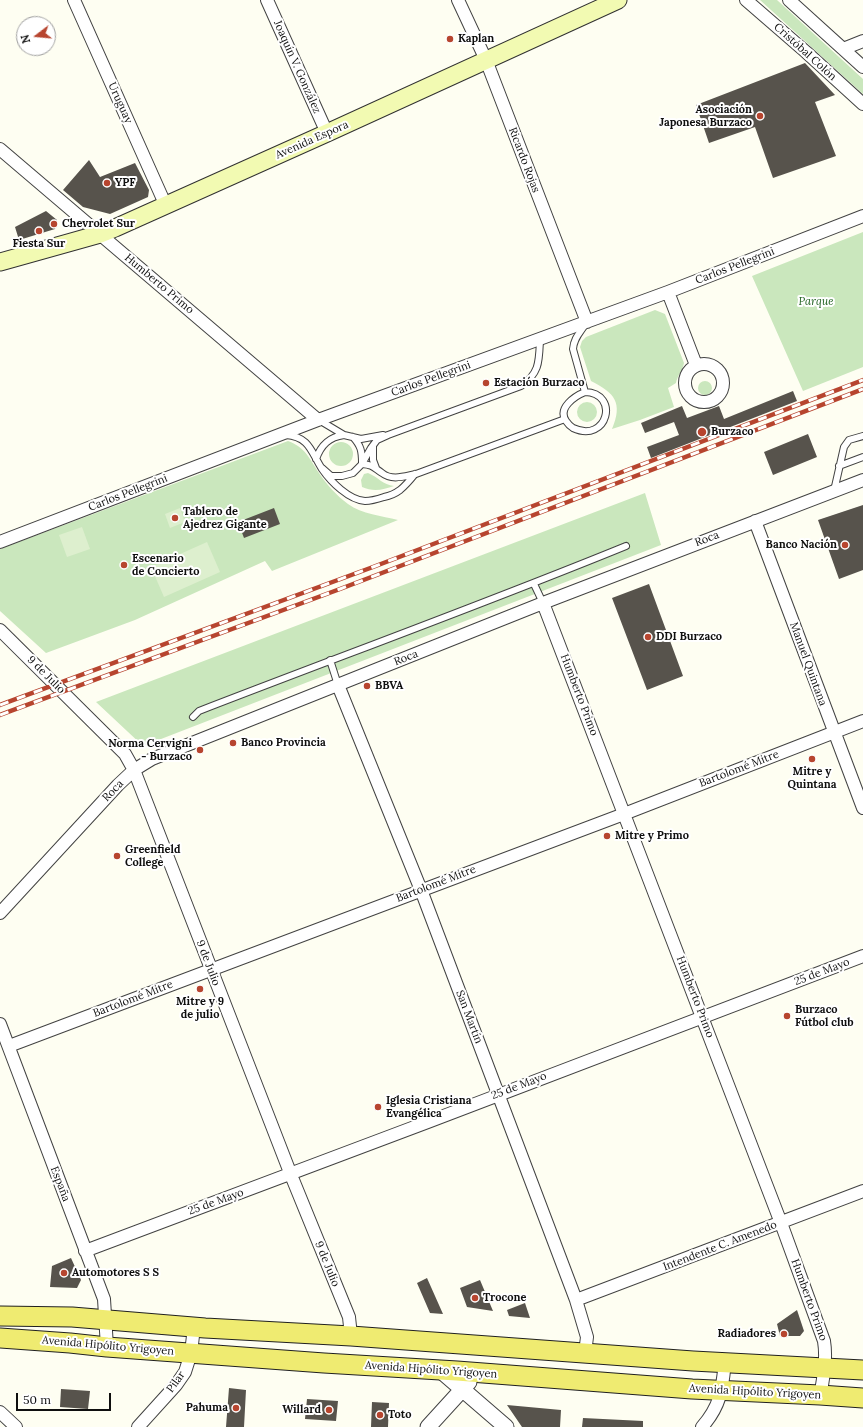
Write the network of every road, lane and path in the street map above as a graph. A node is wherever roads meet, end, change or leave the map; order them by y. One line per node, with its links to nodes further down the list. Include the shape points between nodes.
1 (74, 0): 14 (street, Uruguay)
2 (267, 0): 12 (street, Joaquín V. González)
3 (458, 0): 9 (street, Ricardo Rojas)
4 (618, 0): 9 (main road, Avenida Espora)
5 (746, 0): 11 (street, Cristóbal Colón)
6 (789, 0): 8 (street)
7 (863, 41): 8 (street)
8 (843, 49): 10 (street)
9 (486, 60): 12 (main road, Avenida Espora); 19 (street, Ricardo Rojas)
10 (863, 67)
11 (863, 104)
12 (327, 133): 14 (main road, Avenida Espora)
13 (0, 149): 16 (street, Humberto Primo)
14 (166, 206): 16 (main road, Avenida Espora)
15 (863, 216): 18 (street, Carlos Pellegrini)
16 (100, 234): 17 (main road, Avenida Espora); 24 (street, Humberto Primo)
17 (0, 262)
18 (668, 292): 19 (street, Carlos Pellegrini); 21 (street)
19 (587, 322): 20 (street, Carlos Pellegrini); 22 (lane, via 573,342)
20 (540, 339): 24 (street, Carlos Pellegrini); 27 (lane, via 539,361 529,381)
21 (696, 365)
22 (585, 392): 23 (lane, via 578,394 568,403 564,413); 23 (lane, via 600,396 605,403 607,413 604,422 597,428 579,431 570,426)
23 (565, 419): 37 (lane)
24 (318, 420): 25 (street, Carlos Pellegrini); 26 (lane)
25 (282, 434): 32 (lane, via 302,440 312,450); 41 (street, Carlos Pellegrini)
26 (344, 435): 29 (lane); 32 (lane, via 335,436 327,442 320,449)
27 (388, 435): 29 (lane, via 361,439); 30 (lane)
28 (863, 436): 34 (lane, via 849,440 844,447)
29 (352, 437): 33 (lane, via 362,452)
30 (373, 444): 33 (lane); 36 (lane)
31 (863, 457): 34 (lane)
32 (316, 459): 35 (lane)
33 (362, 464): 35 (lane, via 353,473 342,476 332,476); 36 (lane)
34 (839, 466): 39 (lane)
35 (322, 468): 37 (lane, via 340,488 365,501 377,500 400,490)
36 (376, 468): 37 (lane, via 390,477 401,478)
37 (416, 474)
38 (863, 480): 39 (street, Roca)
39 (834, 491): 40 (street, Roca)
40 (755, 521): 44 (street, Roca); 50 (street, Manuel Quintana)
41 (0, 542)
42 (626, 546): 43 (lane)
43 (534, 584): 44 (lane); 46 (lane)
44 (543, 603): 47 (street, Roca); 53 (street, Humberto Primo)
45 (0, 630): 51 (street, 9 de Julio, via 125,754)
46 (330, 660): 47 (lane); 48 (lane, via 199,711)
47 (338, 685): 51 (street, Roca, via 152,759); 54 (street, San Martín)
48 (193, 717)
49 (863, 721): 50 (street, Bartolomé Mitre)
50 (834, 732): 52 (street, Manuel Quintana); 53 (street, Bartolomé Mitre)
51 (134, 770): 55 (street, Roca); 57 (street, 9 de Julio)
52 (863, 808)
53 (624, 814): 54 (street, Bartolomé Mitre); 58 (street, Humberto Primo)
54 (421, 890): 57 (street, Bartolomé Mitre); 61 (street, San Martín)
55 (0, 913)
56 (863, 956): 58 (street, 25 de Mayo)
57 (211, 970): 60 (street, Bartolomé Mitre); 62 (street, 9 de Julio)
58 (702, 1017): 61 (street, 25 de Mayo); 64 (street, Humberto Primo)
59 (0, 1024): 60 (street, España)
60 (9, 1046): 65 (street, España)
61 (498, 1094): 62 (street, 25 de Mayo); 66 (street, San Martín)
62 (291, 1175): 65 (street, 25 de Mayo); 70 (street, 9 de Julio, via 349,1317)
63 (863, 1191): 64 (street, Intendente C. Amenedo)
64 (781, 1223): 66 (street, Intendente C. Amenedo); 76 (street, Humberto Primo, via 824,1341)
65 (85, 1250): 68 (street, España, via 104,1299)
66 (576, 1300): 74 (street, San Martín, via 587,1337)
67 (0, 1316): 68 (main road)
68 (106, 1320): 69 (main road); 72 (street, España)
69 (194, 1326): 70 (main road); 73 (street, Pilar)
70 (351, 1336): 74 (main road)
71 (0, 1338): 72 (main road, Avenida Hipólito Yrigoyen)
72 (107, 1347): 73 (main road, Avenida Hipólito Yrigoyen)
73 (191, 1353): 77 (main road, Avenida Hipólito Yrigoyen); 86 (street, Pilar, via 185,1372 176,1385)
74 (585, 1353): 75 (main road)
75 (725, 1362): 76 (main road); 81 (street)
76 (826, 1368): 78 (main road); 82 (street, Humberto Primo)
77 (440, 1370): 79 (main road, Avenida Hipólito Yrigoyen); 80 (street)
78 (863, 1370)
79 (477, 1372): 80 (street); 81 (main road, Avenida Hipólito Yrigoyen)
80 (462, 1389): 87 (street); 88 (street)
81 (722, 1391): 82 (main road, Avenida Hipólito Yrigoyen); 89 (street, via 716,1408)
82 (820, 1395): 83 (main road, Avenida Hipólito Yrigoyen)
83 (863, 1398)
84 (0, 1412): 85 (street)
85 (16, 1427)
86 (138, 1427)
87 (428, 1427)
88 (506, 1427)
89 (702, 1427)

